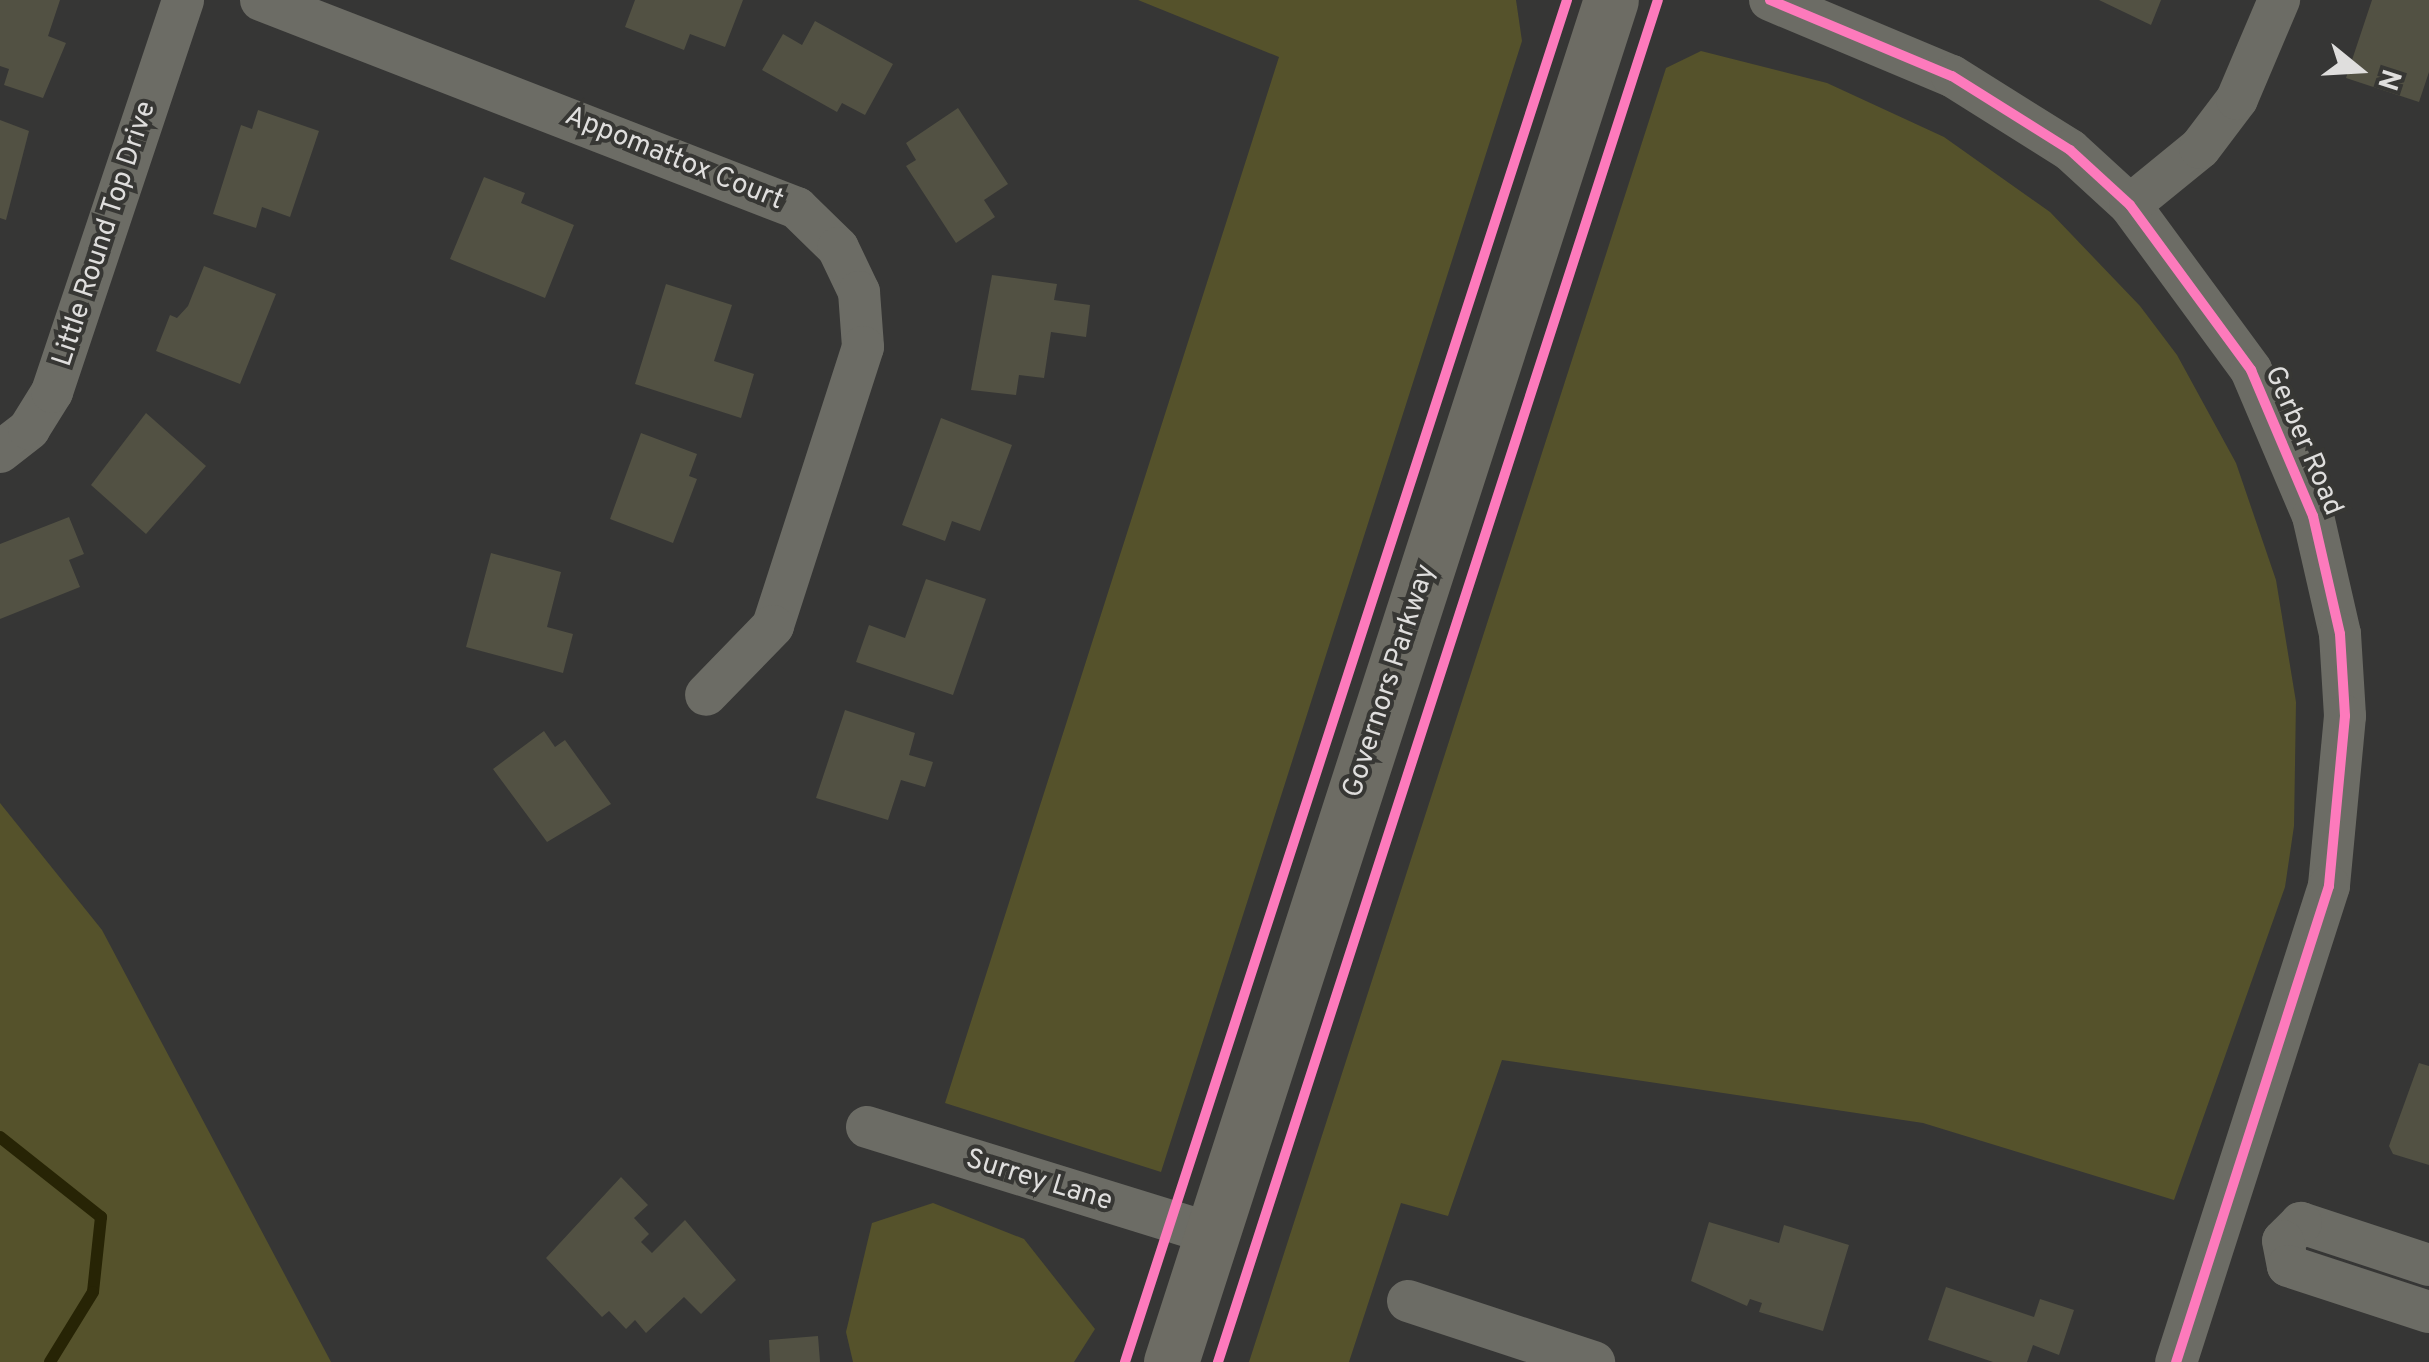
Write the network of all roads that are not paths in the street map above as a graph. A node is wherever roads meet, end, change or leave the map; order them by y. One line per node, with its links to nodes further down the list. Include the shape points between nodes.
1 (183, 0): 7 (street, Little Round Top Drive, via 52,392 30,429)
2 (261, 0): 8 (street, Appomattox Court, via 797,208 838,248 859,292 862,347 773,626)
3 (1611, 0): 11 (main road, Governors Parkway)
4 (1770, 0): 6 (street, Gerber Road, via 1952,76 2070,150)
5 (2278, 0): 6 (street, via 2237,99 2200,148)
6 (2130, 205): 10 (street, Gerber Road, via 2251,370 2313,516 2340,634 2345,716 2329,886)
7 (0, 452)
8 (706, 695)
9 (867, 1127): 11 (street, Surrey Lane)
10 (2224, 1222): 12 (street); 18 (street, Gerber Road)
11 (1212, 1234): 16 (main road, Governors Parkway)
12 (2283, 1240): 13 (street, via 2301,1223); 15 (street, via 2288,1266)
13 (2429, 1265)
14 (1408, 1301): 17 (street)
15 (2429, 1312)
16 (1171, 1362)
17 (1594, 1362)
18 (2176, 1362)

